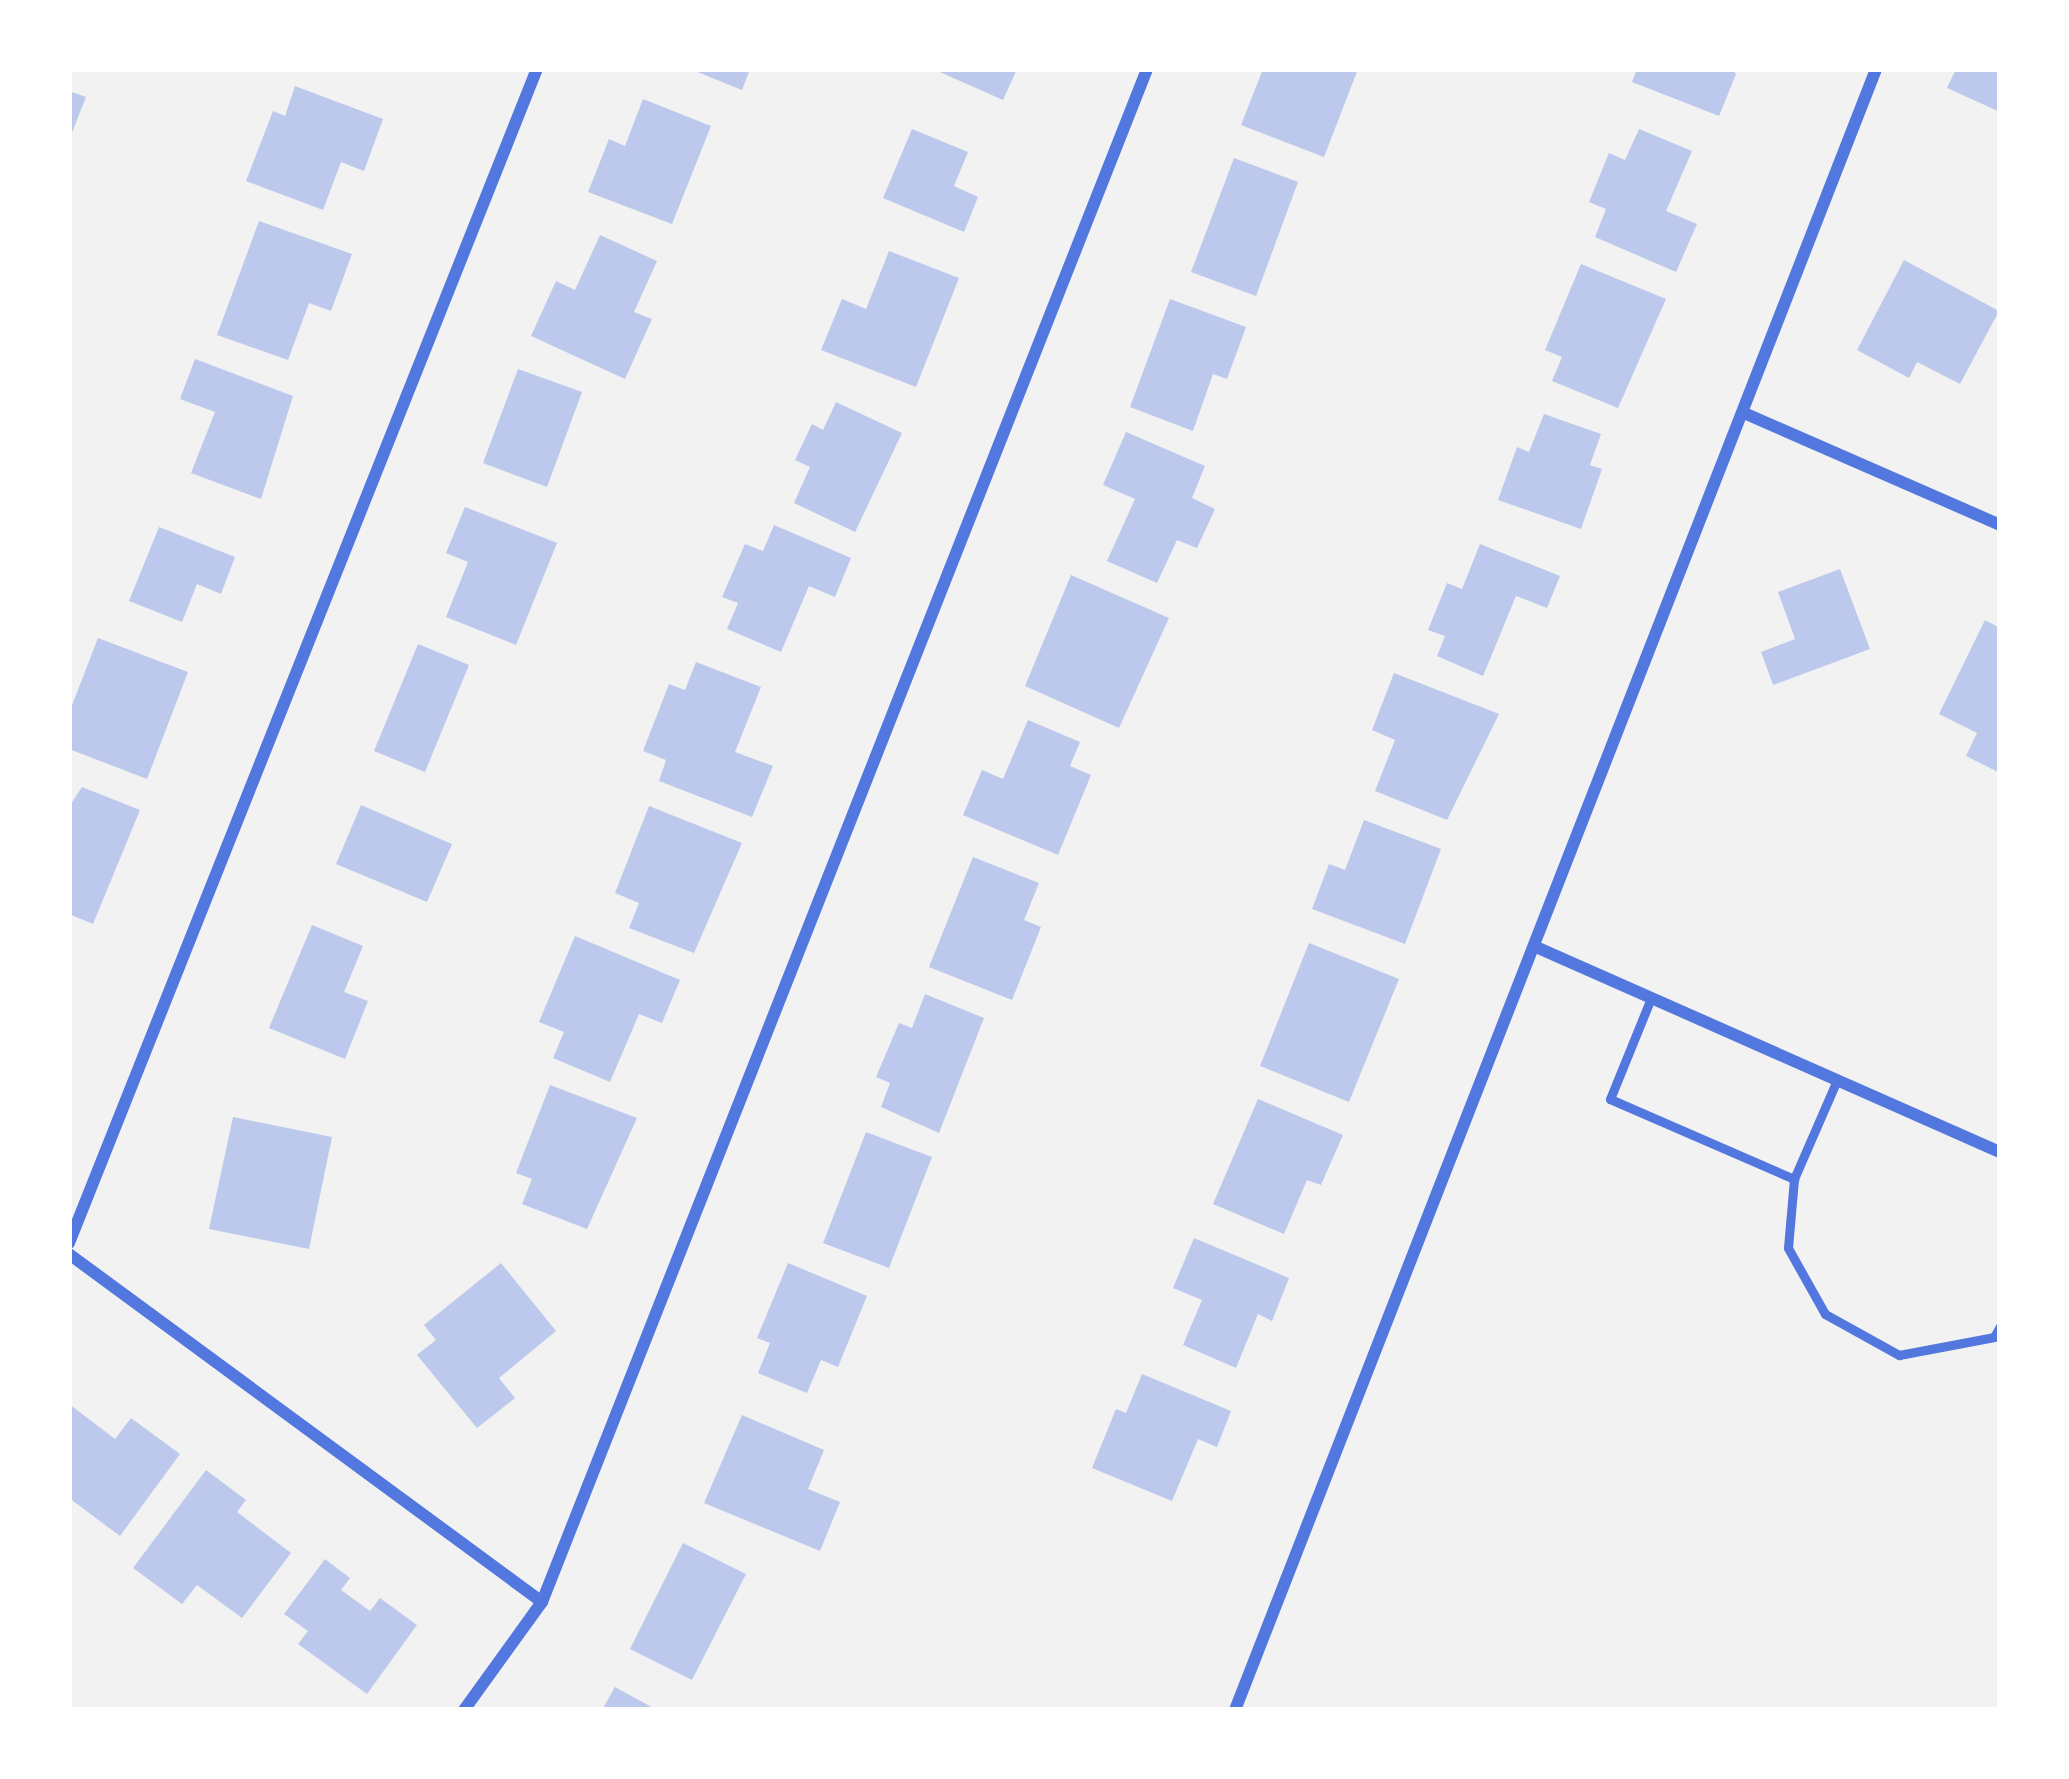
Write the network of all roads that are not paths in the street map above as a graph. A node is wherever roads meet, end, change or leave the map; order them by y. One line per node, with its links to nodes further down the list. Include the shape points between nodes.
1 (537, 69): 11 (street)
2 (1147, 69): 14 (street)
3 (1876, 69): 4 (street)
4 (1744, 412): 5 (street); 6 (street)
5 (2000, 524)
6 (1536, 947): 7 (street); 16 (street)
7 (1651, 998): 8 (street); 10 (lane, via 1610,1100)
8 (1837, 1080): 9 (street); 10 (lane)
9 (2000, 1152)
10 (1793, 1179): 13 (lane, via 1788,1248 1825,1314 1899,1355 1994,1337)
11 (69, 1243)
12 (69, 1254): 14 (street)
13 (2000, 1326)
14 (542, 1602): 15 (street)
15 (464, 1710)
16 (1235, 1710)

